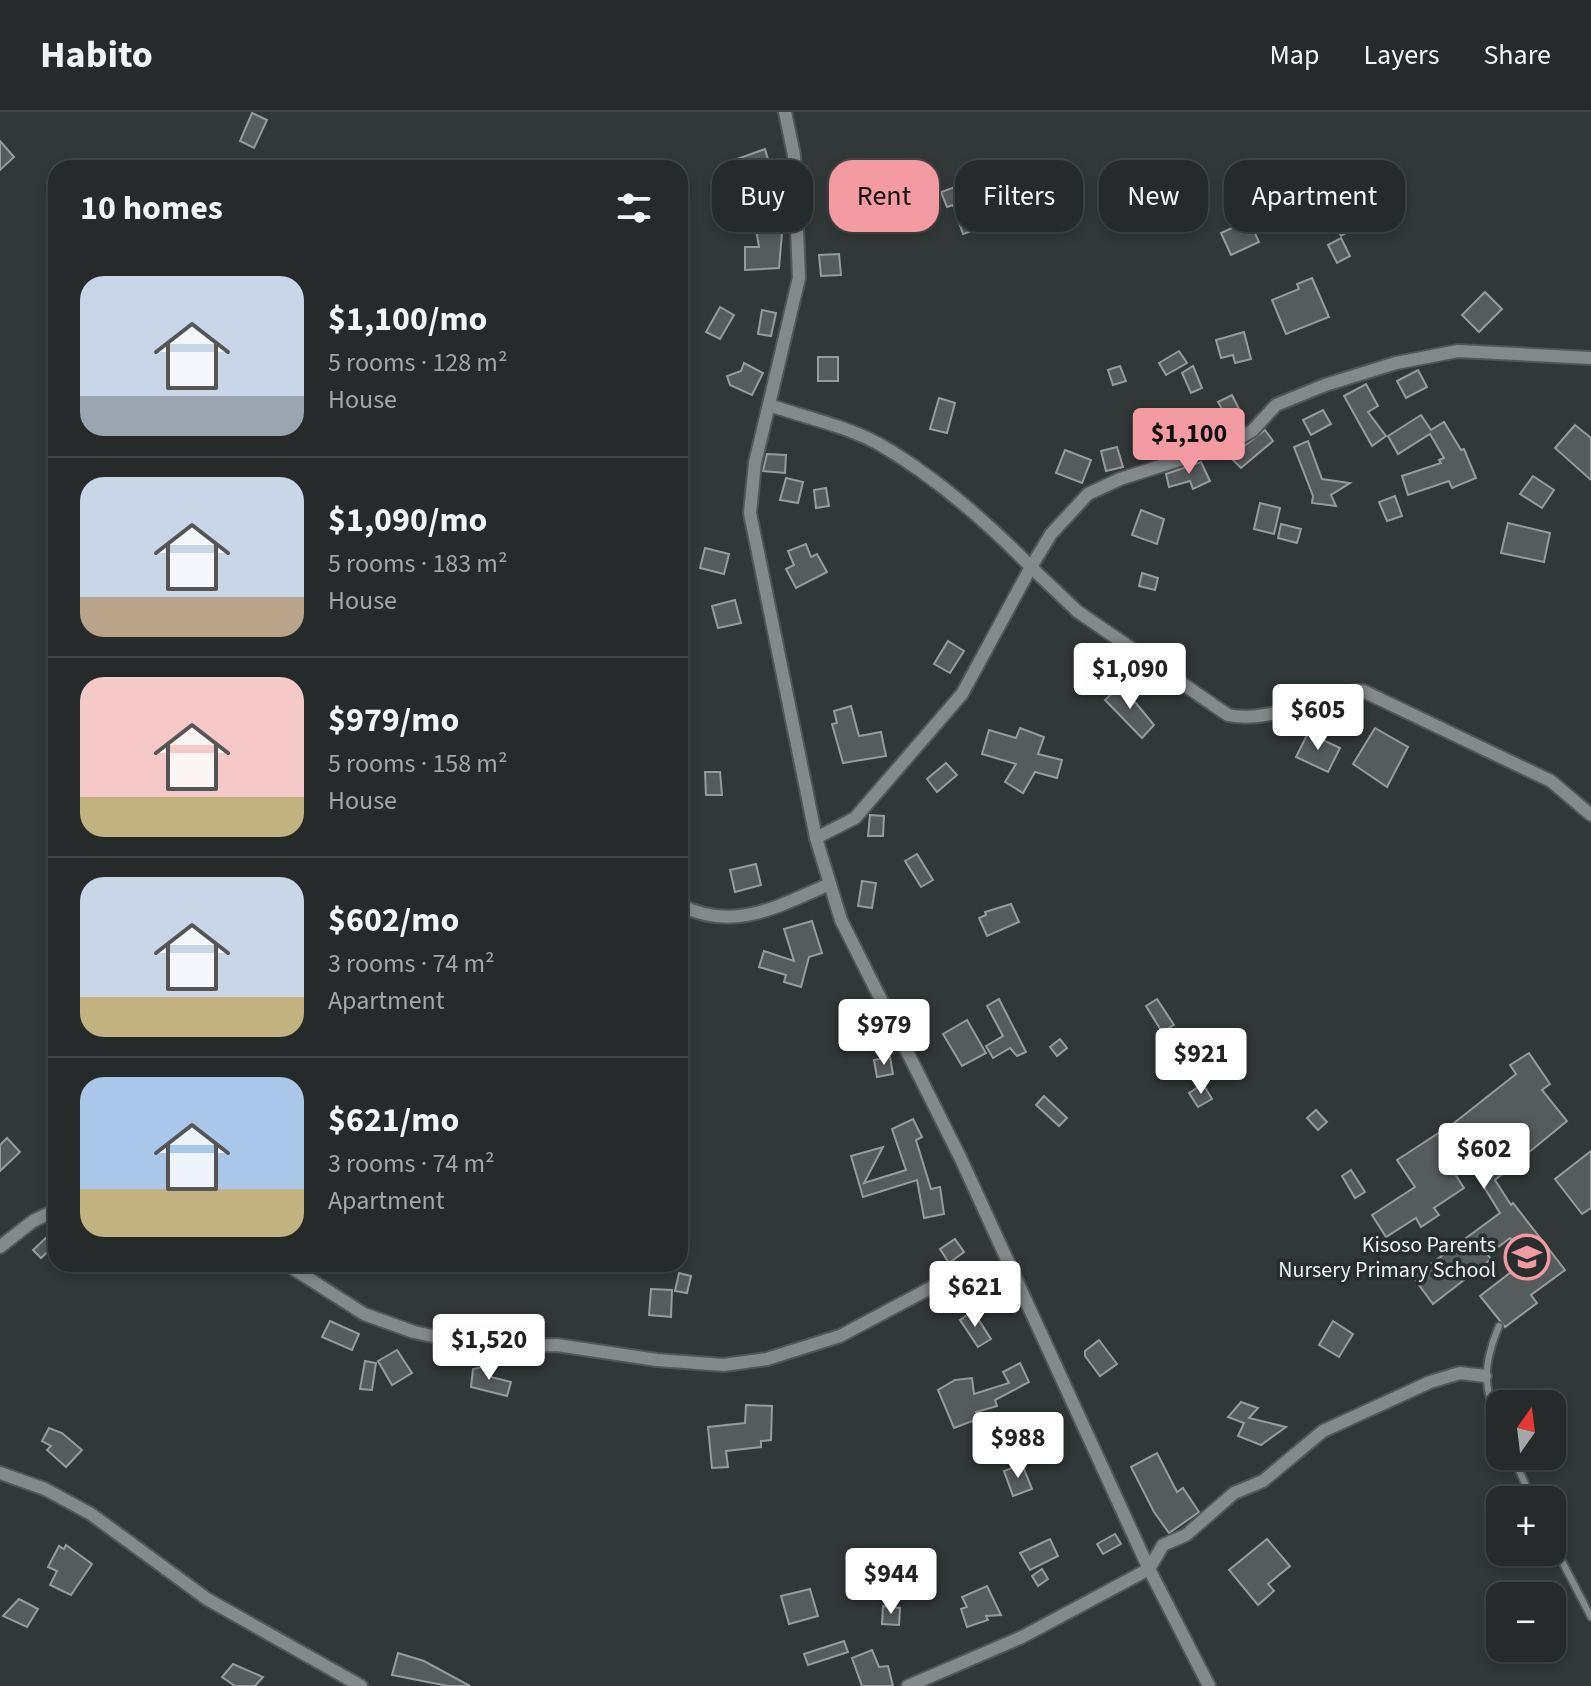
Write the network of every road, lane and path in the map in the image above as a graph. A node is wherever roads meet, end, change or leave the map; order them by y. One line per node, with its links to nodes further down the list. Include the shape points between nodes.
1 (785, 112): 3 (street, via 794,155 799,278)
2 (1591, 358): 4 (street, via 1458,351 1325,385 1276,405 1252,431 1229,444 1088,494 1051,534)
3 (769, 405): 4 (street, via 877,443 989,523); 6 (street, via 750,513)
4 (1031, 567): 5 (street, via 1077,611 1228,715 1244,719 1363,691 1551,781); 6 (street, via 962,694 855,818)
5 (1591, 815)
6 (816, 838): 7 (street)
7 (830, 884): 8 (street, via 751,918); 12 (street, via 841,920)
8 (688, 909)
9 (48, 1214): 10 (street)
10 (0, 1247)
11 (298, 1272): 12 (street, via 364,1314 414,1332 483,1347 557,1345 724,1365 767,1359 840,1336 955,1275 1000,1271)
12 (1014, 1276): 18 (street)
13 (1499, 1326): 14 (lane)
14 (1485, 1376): 15 (lane); 18 (street, via 1460,1373 1430,1382 1323,1431 1263,1481 1234,1493 1186,1535 1163,1545)
15 (1486, 1390)
16 (0, 1473): 20 (street, via 91,1514 207,1599)
17 (1564, 1566): 19 (lane)
18 (1149, 1569): 21 (street, via 1009,1643); 22 (street)
19 (1591, 1617)
20 (361, 1686)
21 (908, 1686)
22 (1209, 1686)

